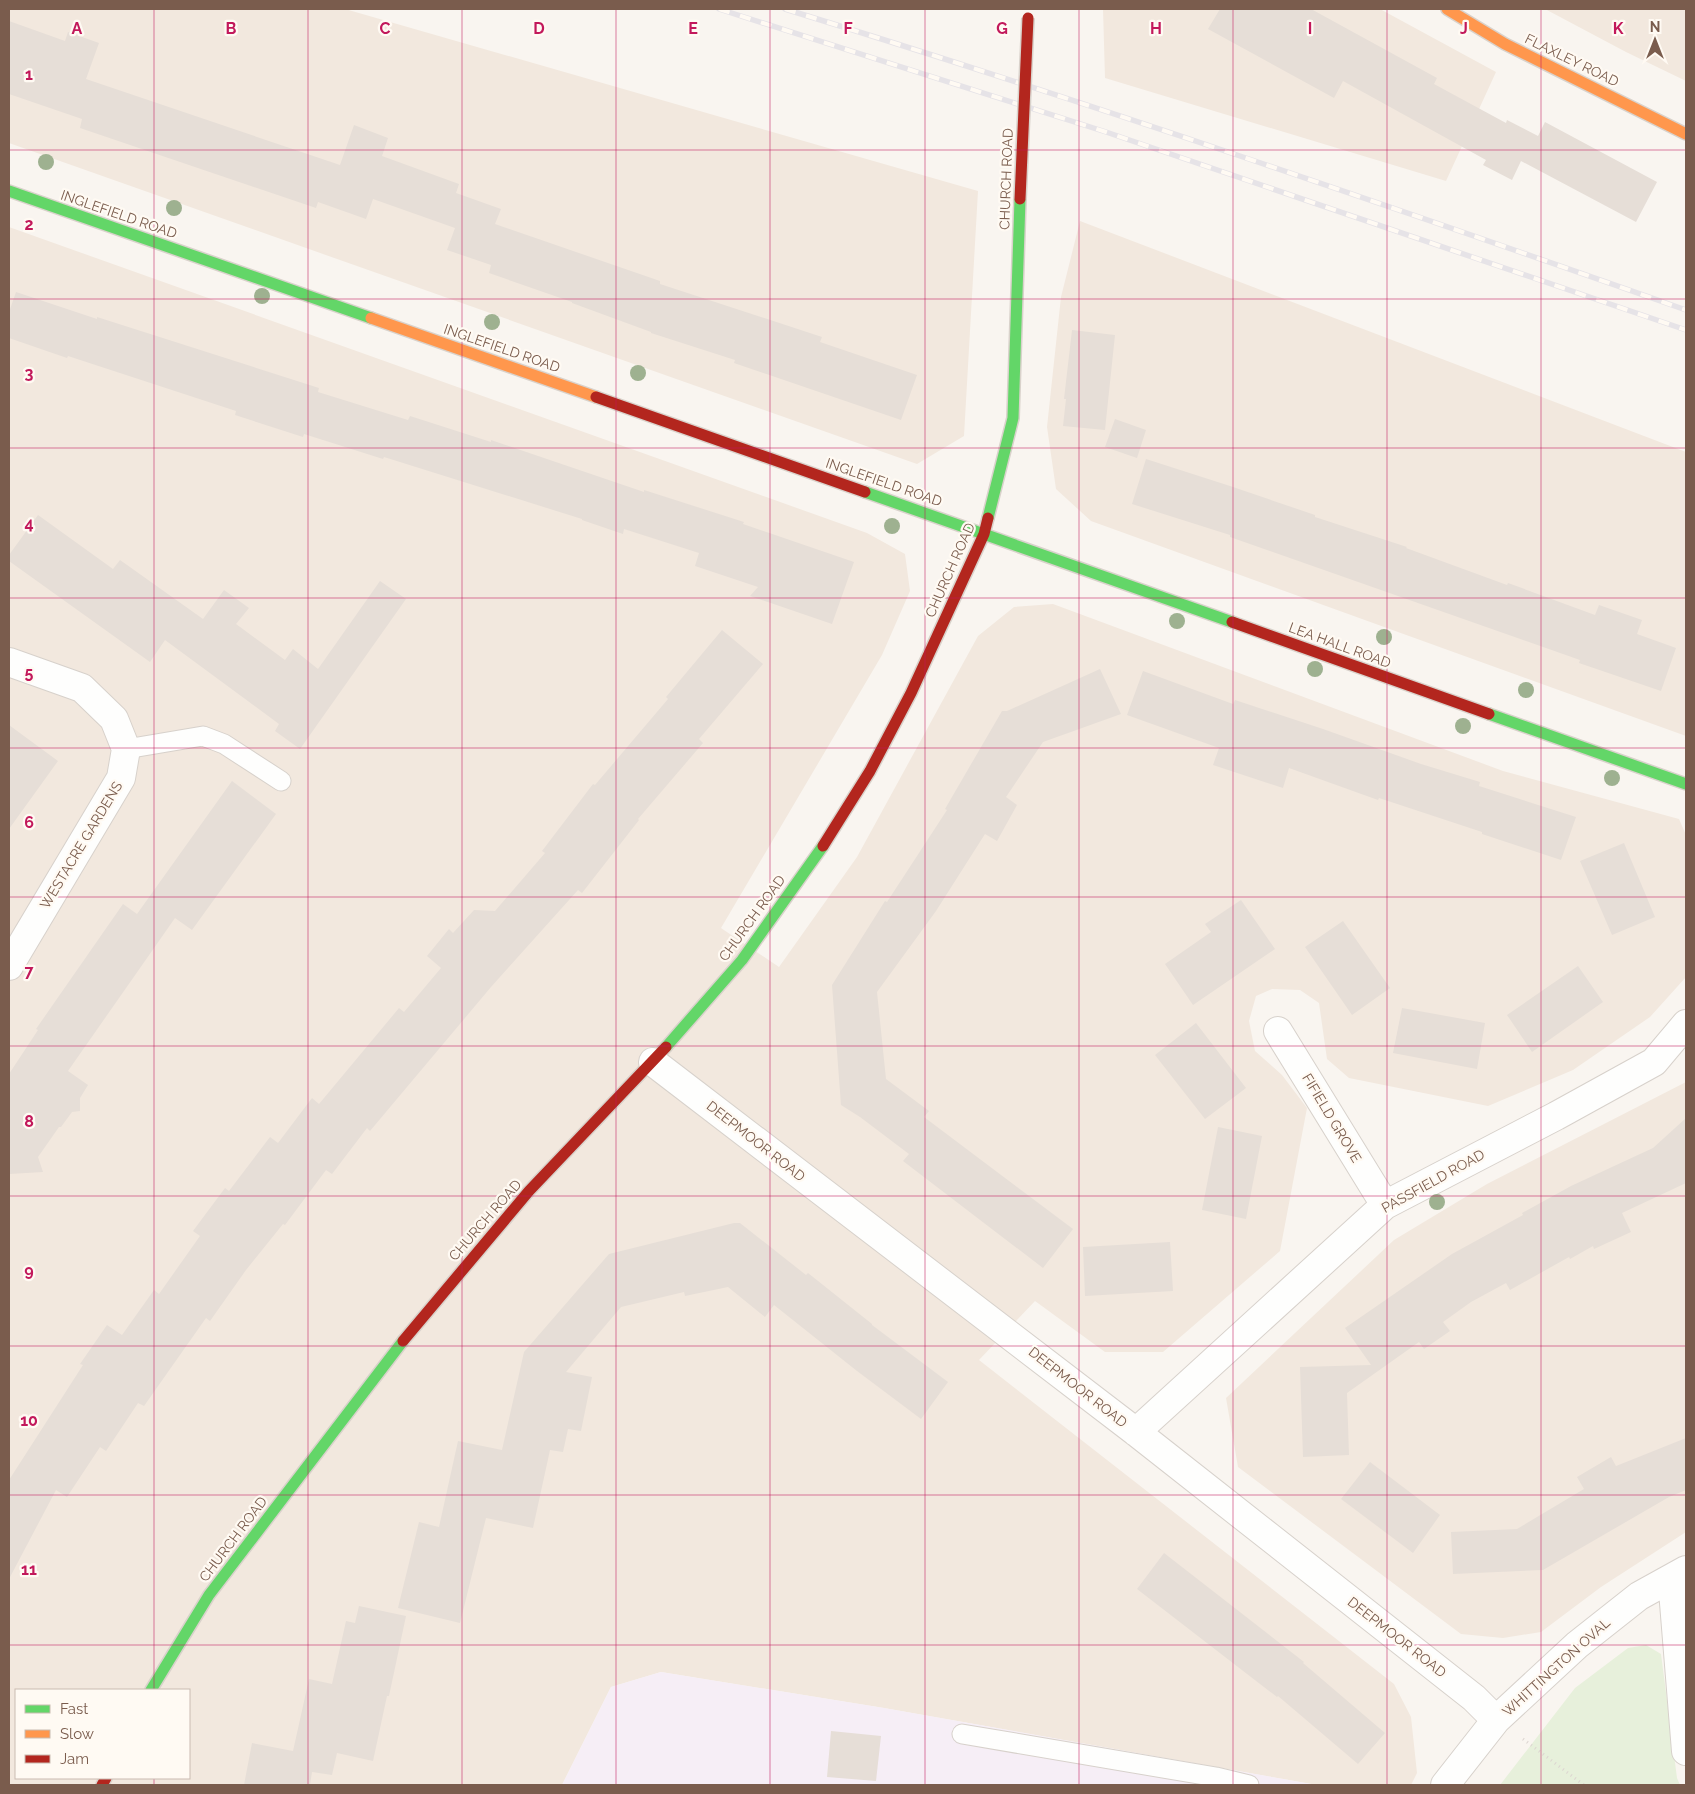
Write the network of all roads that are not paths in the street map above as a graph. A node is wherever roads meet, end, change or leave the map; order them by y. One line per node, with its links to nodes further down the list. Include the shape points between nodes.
1 (1448, 9): 3 (street, FLAXLEY ROAD, via 1506,44)
2 (1029, 13): 5 (street, CHURCH ROAD, bridge, via 1013,418)
3 (1686, 134)
4 (9, 191): 5 (street, INGLEFIELD ROAD)
5 (984, 534): 9 (street, LEA HALL ROAD); 13 (street, CHURCH ROAD, via 907,702 870,771 823,846 742,960)
6 (9, 662): 7 (street, via 82,688 114,719)
7 (126, 748): 8 (lane, via 203,736 224,744); 10 (street, WESTACRE GARDENS, via 121,778)
8 (281, 781)
9 (1686, 784)
10 (9, 966)
11 (1686, 1024): 14 (street, PASSFIELD ROAD, via 1654,1062)
12 (1278, 1031): 14 (street, FIFIELD GROVE)
13 (653, 1062): 15 (street, DEEPMOOR ROAD); 17 (street, CHURCH ROAD, via 529,1191 419,1320 209,1595)
14 (1385, 1205): 15 (street, PASSFIELD ROAD)
15 (1136, 1432): 18 (street, DEEPMOOR ROAD, via 1474,1698)
16 (1679, 1574): 18 (street, WHITTINGTON OVAL, via 1639,1596 1577,1645); 20 (street)
17 (152, 1689)
18 (1496, 1720): 22 (street, WHITTINGTON OVAL)
19 (962, 1734): 21 (lane)
20 (1686, 1751)
21 (1249, 1785)
22 (1445, 1785)

